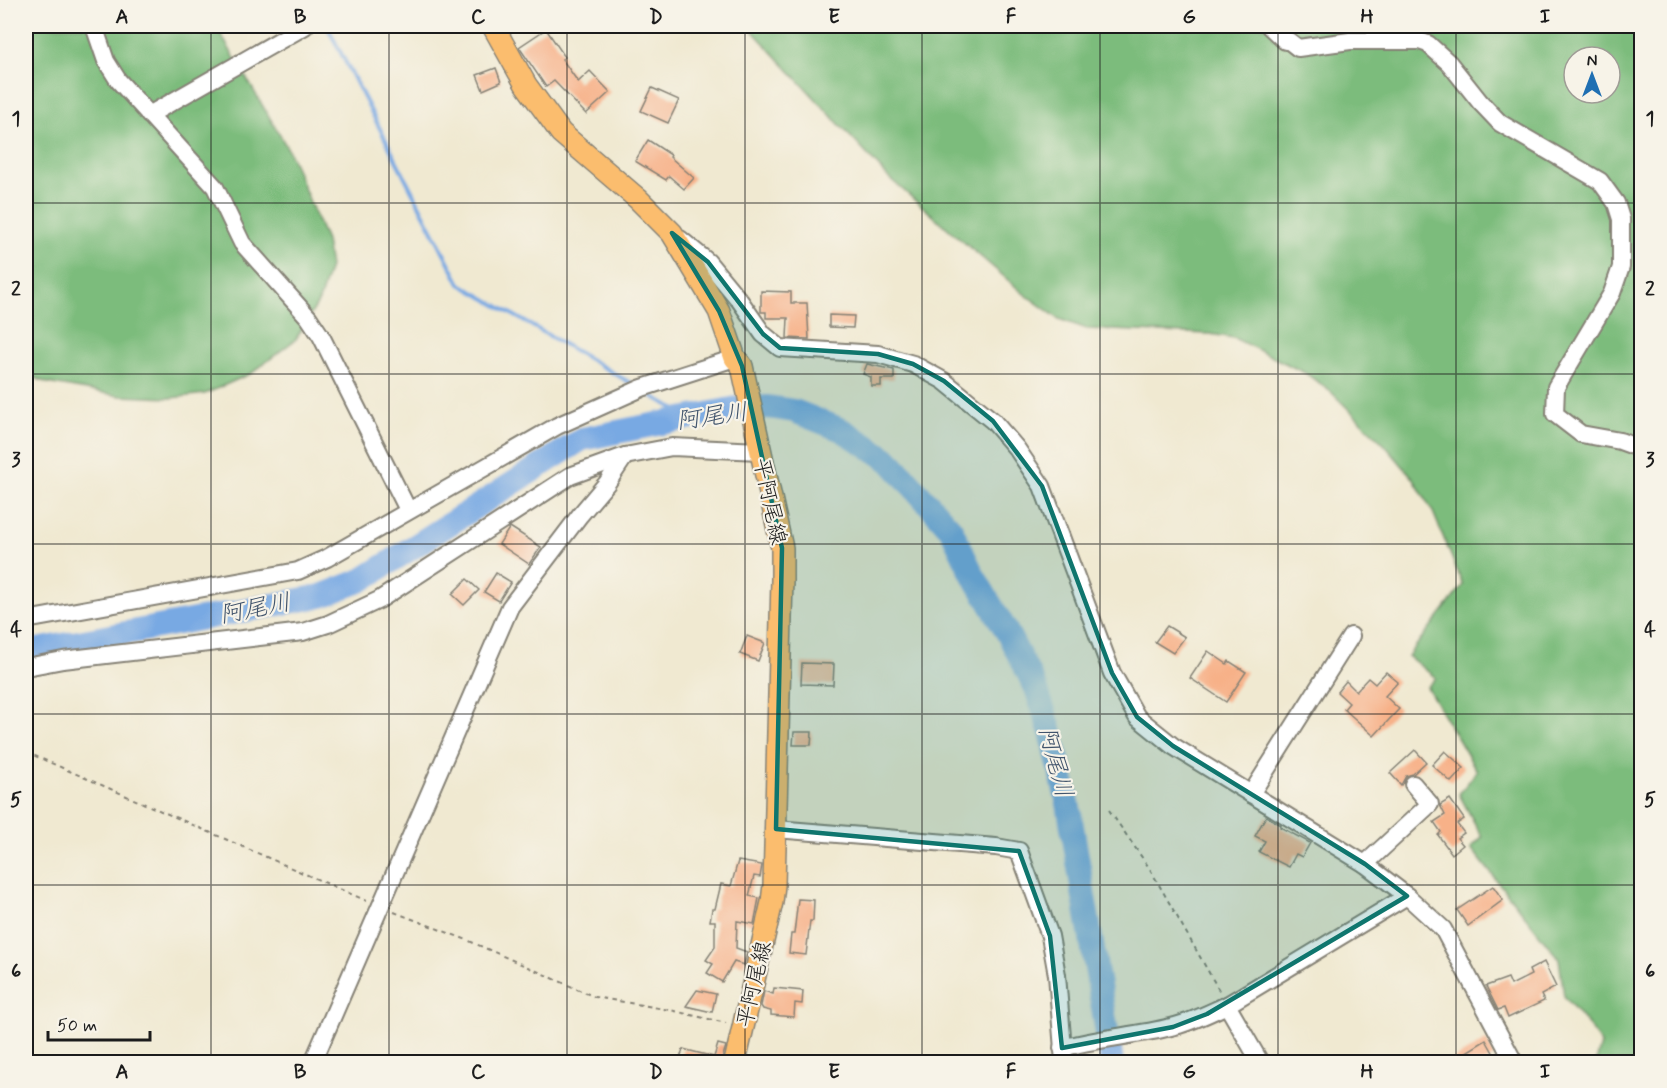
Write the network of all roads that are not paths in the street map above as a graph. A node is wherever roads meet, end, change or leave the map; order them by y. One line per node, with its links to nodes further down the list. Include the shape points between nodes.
1 (94, 26): 5 (street, via 106,61)
2 (305, 26): 5 (street)
3 (493, 26): 6 (main road, 平阿尾線, via 526,85 561,133)
4 (1269, 26): 9 (street, via 1298,48 1350,41 1428,44 1500,123 1599,181 1616,203 1621,219 1621,267 1612,293 1556,387 1555,414 1581,434)
5 (149, 115): 11 (street, via 215,188 242,243 321,336)
6 (672, 233): 7 (main road, 平阿尾線, via 719,311); 16 (street, via 708,262 763,334 780,348 878,354 913,364 944,381 993,421 1042,486 1112,673 1137,717 1173,746)
7 (738, 362): 8 (main road, 平阿尾線); 11 (street, via 642,388 557,426)
8 (759, 447): 10 (street, via 672,447); 17 (main road, 平阿尾線, via 782,548)
9 (1641, 449)
10 (625, 456): 14 (street, via 570,476 379,600 328,624 303,632); 22 (street, via 510,607)
11 (408, 510): 12 (street, via 298,571)
12 (26, 620)
13 (1351, 636): 16 (street)
14 (26, 667)
15 (1413, 784): 18 (street, via 1430,804)
16 (1251, 794): 18 (street)
17 (776, 829): 21 (street, via 1019,851 1050,936); 23 (main road, 平阿尾線, via 772,902)
18 (1365, 864): 19 (street)
19 (1407, 896): 20 (street); 25 (street, via 1443,929)
20 (1227, 1005): 21 (street, via 1173,1027 1089,1041); 24 (street)
21 (1063, 1055)
22 (313, 1062)
23 (735, 1062)
24 (1260, 1062)
25 (1514, 1062)

